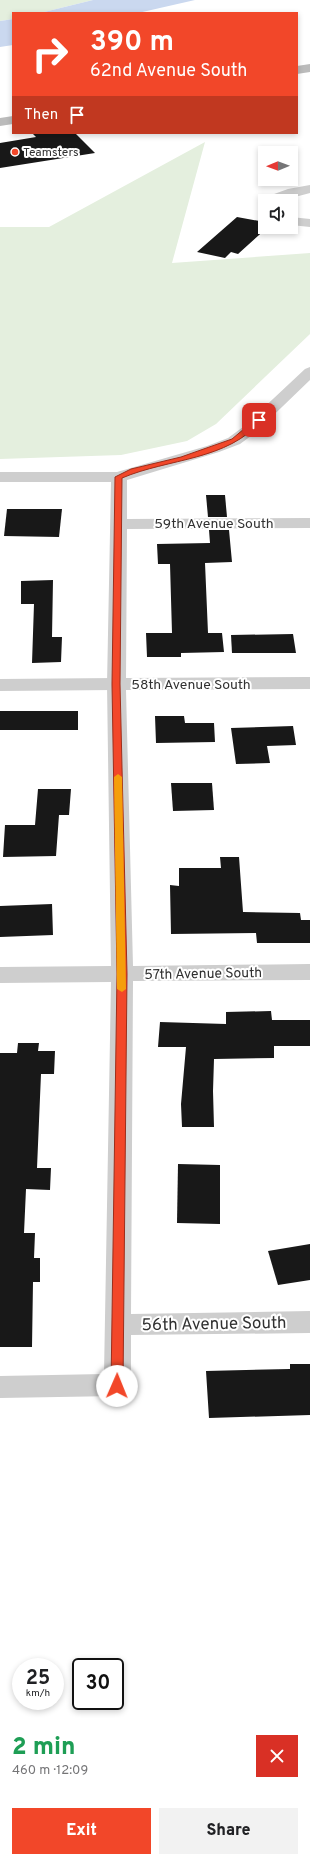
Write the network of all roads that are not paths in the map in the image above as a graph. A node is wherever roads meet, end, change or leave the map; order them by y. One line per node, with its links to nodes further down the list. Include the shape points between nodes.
1 (310, 68): 2 (main road)
2 (298, 70)
3 (310, 76): 4 (main road)
4 (298, 78)
5 (12, 120): 6 (main road)
6 (0, 122)
7 (310, 189): 8 (street)
8 (287, 194)
9 (298, 222): 10 (street)
10 (310, 223)
11 (310, 372): 13 (street, via 234,441 206,452)
12 (0, 477): 13 (street)
13 (119, 477): 15 (street)
14 (310, 523): 15 (street, 59th Avenue South)
15 (119, 524): 18 (street)
16 (310, 683): 18 (street, 58th Avenue South)
17 (0, 684): 18 (street, 58th Avenue South)
18 (116, 684): 20 (street)
19 (310, 972): 20 (street, 57th Avenue South)
20 (122, 974): 21 (street, 57th Avenue South); 23 (street)
21 (0, 975)
22 (310, 1322): 23 (street, 56th Avenue South)
23 (118, 1325): 24 (street, via 117,1386)
24 (0, 1387)

